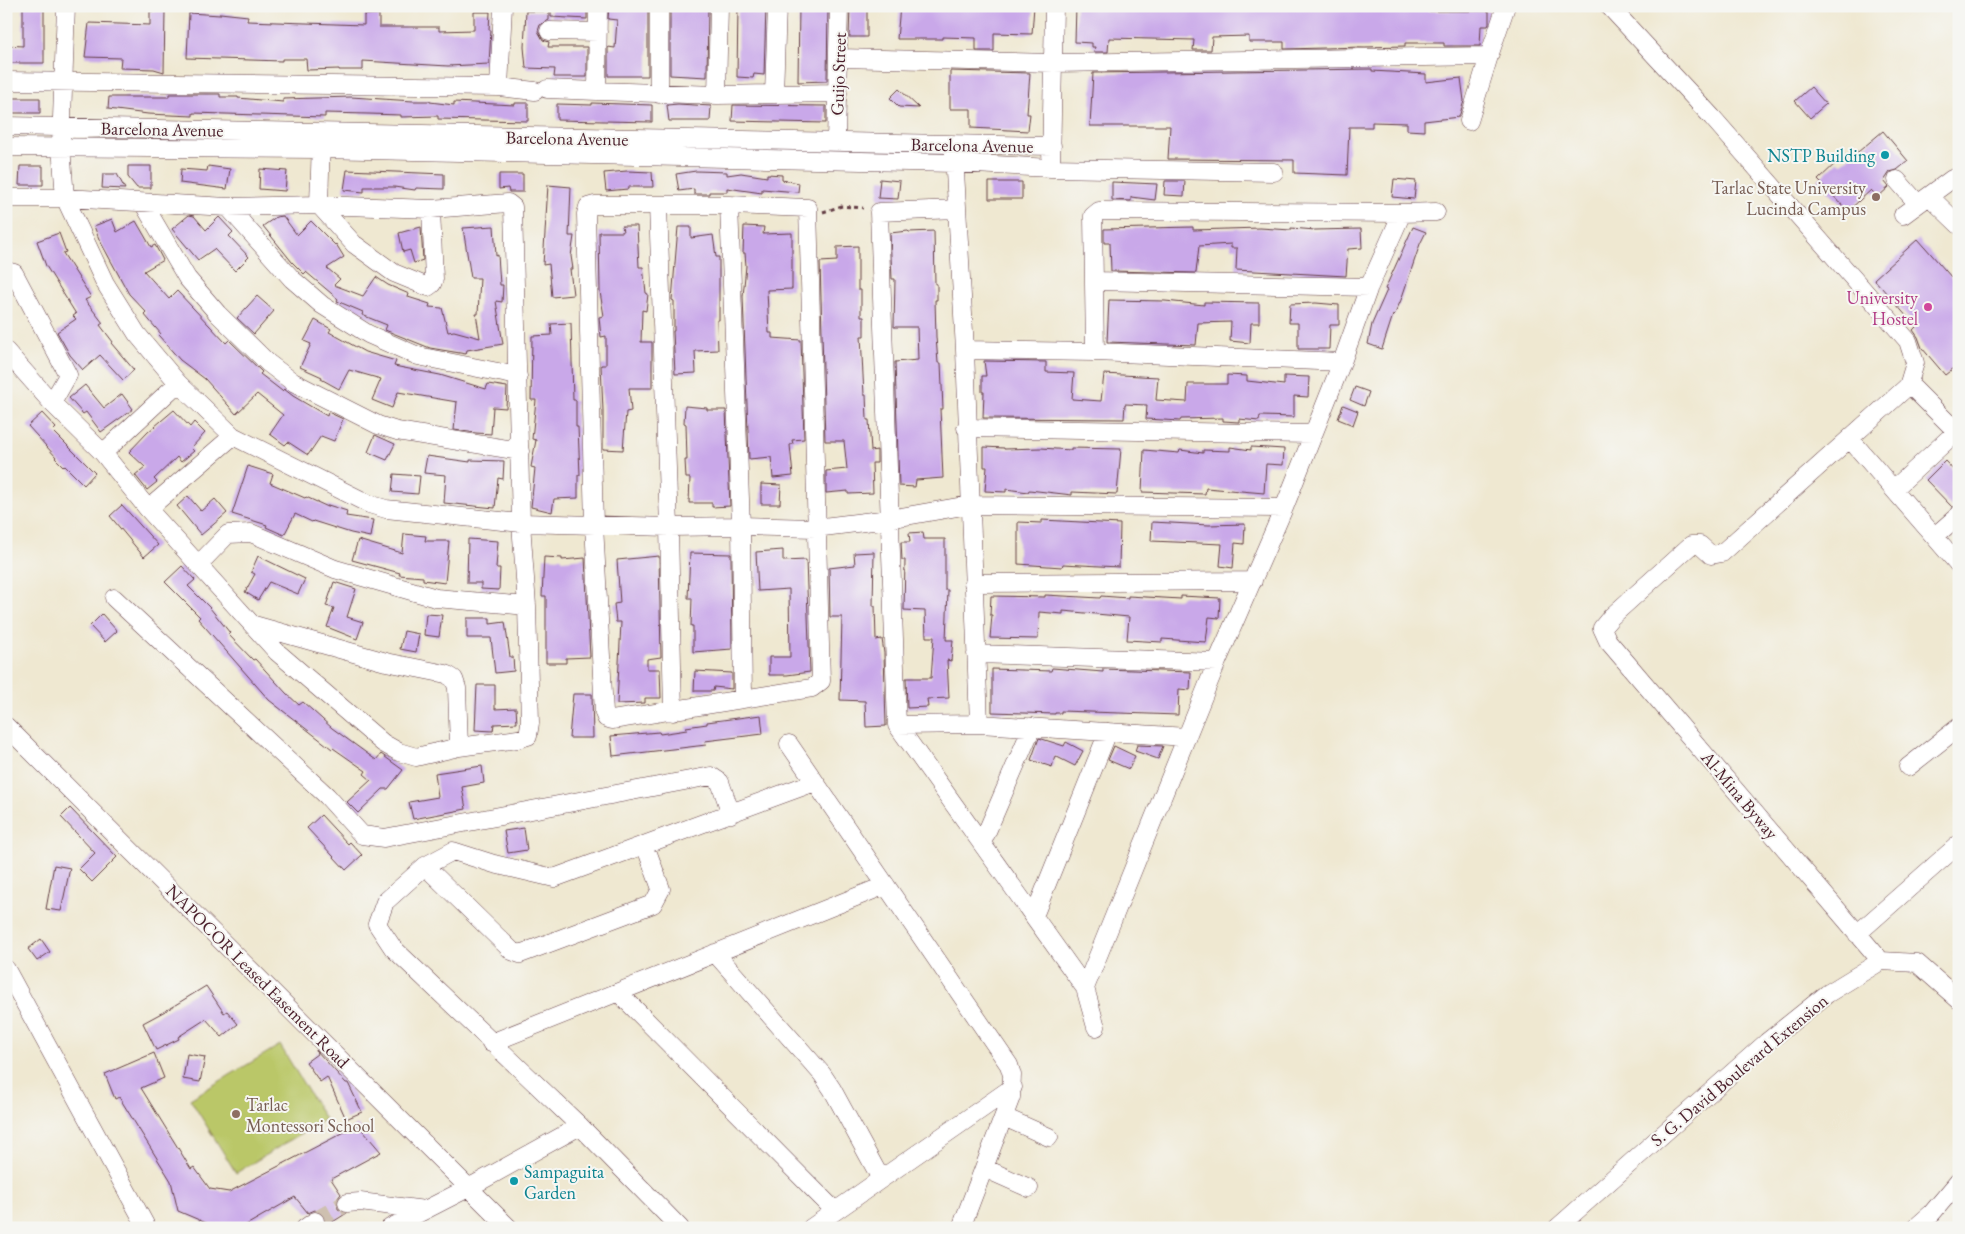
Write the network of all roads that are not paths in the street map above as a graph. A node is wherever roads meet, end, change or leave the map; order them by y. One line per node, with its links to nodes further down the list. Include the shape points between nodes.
1 (66, 6): 17 (street)
2 (503, 6): 18 (street)
3 (598, 6): 12 (street)
4 (659, 6): 21 (street)
5 (719, 6): 23 (street)
6 (777, 6): 22 (street)
7 (839, 6): 14 (street, Guijo Street)
8 (1054, 6): 15 (street)
9 (1506, 6): 13 (street)
10 (1609, 6): 61 (street, via 1908,341 1915,364)
11 (549, 31): 12 (street)
12 (598, 32): 19 (street)
13 (1489, 56): 15 (street); 24 (street)
14 (839, 58): 15 (street); 20 (street, Guijo Street)
15 (1054, 63): 31 (street)
16 (6, 81): 17 (street)
17 (63, 82): 18 (street); 26 (street)
18 (499, 87): 19 (street)
19 (597, 91): 21 (street)
20 (838, 93): 22 (street); 28 (street, Guijo Street)
21 (658, 94): 23 (street)
22 (774, 94): 23 (street)
23 (717, 95)
24 (1469, 121)
25 (6, 126): 26 (street, Barcelona Avenue)
26 (62, 126): 27 (street, Barcelona Avenue); 30 (street)
27 (321, 141): 28 (street, Barcelona Avenue); 30 (street, Barcelona Avenue); 33 (street, Barcelona Avenue); 42 (street)
28 (836, 142): 29 (street, Barcelona Avenue)
29 (954, 145): 31 (street, Barcelona Avenue); 33 (street)
30 (61, 146): 32 (street, Barcelona Avenue); 39 (street)
31 (1052, 146): 34 (street, Barcelona Avenue)
32 (6, 147)
33 (954, 163): 34 (street, Barcelona Avenue); 47 (street)
34 (1051, 168): 35 (street)
35 (1274, 172)
36 (1959, 176): 40 (street)
37 (1897, 180): 40 (street)
38 (6, 198): 39 (street)
39 (65, 198): 41 (street); 60 (street, via 105,283 137,334)
40 (1923, 200): 50 (street); 51 (street)
41 (142, 203): 45 (street); 68 (street, via 187,278 218,314 268,363 293,382 378,426)
42 (320, 205): 45 (street); 46 (street); 46 (street, via 354,244 394,273 428,287 434,279)
43 (658, 205): 44 (street); 77 (street, via 595,205 588,208 586,214); 79 (street)
44 (729, 205): 78 (street); 80 (street, via 808,208)
45 (228, 207): 59 (street, via 292,279 322,305 368,334 418,356)
46 (431, 209): 59 (street, via 508,203 513,207)
47 (956, 209): 55 (street); 75 (street, via 879,212)
48 (1436, 212): 49 (street)
49 (1402, 214): 53 (street, via 1099,211 1092,216); 54 (street)
50 (1903, 215)
51 (1959, 225)
52 (6, 271): 62 (street, via 14,273 68,375)
53 (1095, 281): 54 (street); 57 (street)
54 (1369, 287): 58 (street)
55 (964, 350): 57 (street); 63 (street)
56 (6, 351): 62 (street)
57 (1095, 352): 58 (street)
58 (1342, 362): 65 (street)
59 (518, 376): 68 (street)
60 (178, 383): 66 (street); 69 (street)
61 (1908, 386): 64 (street); 67 (street)
62 (52, 403): 69 (street)
63 (966, 428): 65 (street); 71 (street)
64 (1958, 433): 70 (street)
65 (1312, 434): 72 (street)
66 (233, 436): 73 (street); 76 (street, via 386,509)
67 (1850, 439): 70 (street); 113 (street, Al-Mina Byway, via 1722,553 1712,556 1700,545 1691,545 1602,628 1608,641)
68 (520, 451): 76 (street)
69 (103, 453): 73 (street)
70 (1894, 488): 81 (street)
71 (969, 505): 72 (street); 75 (street); 85 (street)
72 (1284, 508): 84 (street)
73 (148, 509): 82 (street)
74 (1959, 514): 81 (street)
75 (890, 519): 80 (street); 94 (street)
76 (521, 523): 77 (street); 87 (street)
77 (594, 525): 79 (street); 92 (street, via 606,718 612,720)
78 (742, 526): 79 (street); 80 (street); 91 (street)
79 (669, 528): 92 (street)
80 (815, 528): 91 (street, via 821,681 812,688)
81 (1934, 536): 83 (street)
82 (198, 564): 87 (street, via 228,534 251,534 335,569 436,598); 88 (street)
83 (1959, 565)
84 (1253, 581): 85 (street); 90 (street)
85 (973, 583): 89 (street)
86 (114, 598): 105 (street, via 327,796 362,835 384,838)
87 (527, 606): 101 (street, via 528,736)
88 (254, 625): 101 (street, via 276,652 383,743 416,758); 101 (street, via 386,662 446,674 454,679 457,688)
89 (976, 654): 90 (street); 93 (street)
90 (1217, 662): 99 (street)
91 (743, 699): 92 (street)
92 (673, 712)
93 (979, 724): 94 (street); 96 (street)
94 (897, 725): 106 (street)
95 (6, 726): 129 (street, NAPOCOR Leased Easement Road)
96 (1032, 727): 98 (street); 106 (street)
97 (1959, 727): 102 (street)
98 (1108, 732): 99 (street); 112 (street)
99 (1187, 737): 117 (street)
100 (789, 744): 103 (street)
101 (459, 747)
102 (1908, 767)
103 (815, 782): 104 (street); 111 (street)
104 (732, 814): 105 (street, via 720,782 711,776 490,820); 108 (street)
105 (444, 826): 109 (street)
106 (982, 843): 112 (street)
107 (1959, 844): 113 (street)
108 (645, 845): 109 (street, via 554,878); 110 (street, via 661,889 653,904 520,954 512,951)
109 (453, 851): 110 (street)
110 (425, 866): 121 (street, via 385,902 377,924 393,948)
111 (886, 885): 114 (street); 122 (street, via 1009,1065)
112 (1034, 916): 117 (street)
113 (1857, 934): 115 (street, Al-Mina Byway)
114 (715, 953): 118 (street); 127 (street, via 822,1074)
115 (1881, 961): 119 (street, via 1917,963); 140 (street, S. G. David Boulevard Extension, via 1827,994 1766,1042)
116 (6, 969): 134 (street)
117 (1085, 988): 120 (street)
118 (618, 992): 121 (street); 133 (street)
119 (1959, 1000)
120 (1096, 1027)
121 (491, 1043): 124 (street)
122 (1013, 1086): 123 (street); 127 (street)
123 (1004, 1117): 125 (street); 126 (street)
124 (580, 1126): 129 (street); 137 (street)
125 (1049, 1137)
126 (984, 1168): 130 (street); 139 (street)
127 (881, 1179): 133 (street)
128 (1959, 1181): 141 (street)
129 (470, 1187): 132 (street); 136 (street, NAPOCOR Leased Easement Road)
130 (1029, 1188)
131 (347, 1203): 132 (street)
132 (425, 1210): 135 (street)
133 (835, 1211): 138 (street)
134 (147, 1228)
135 (390, 1228)
136 (508, 1228)
137 (680, 1228)
138 (811, 1228)
139 (961, 1228)
140 (1558, 1228)
141 (1915, 1228)

